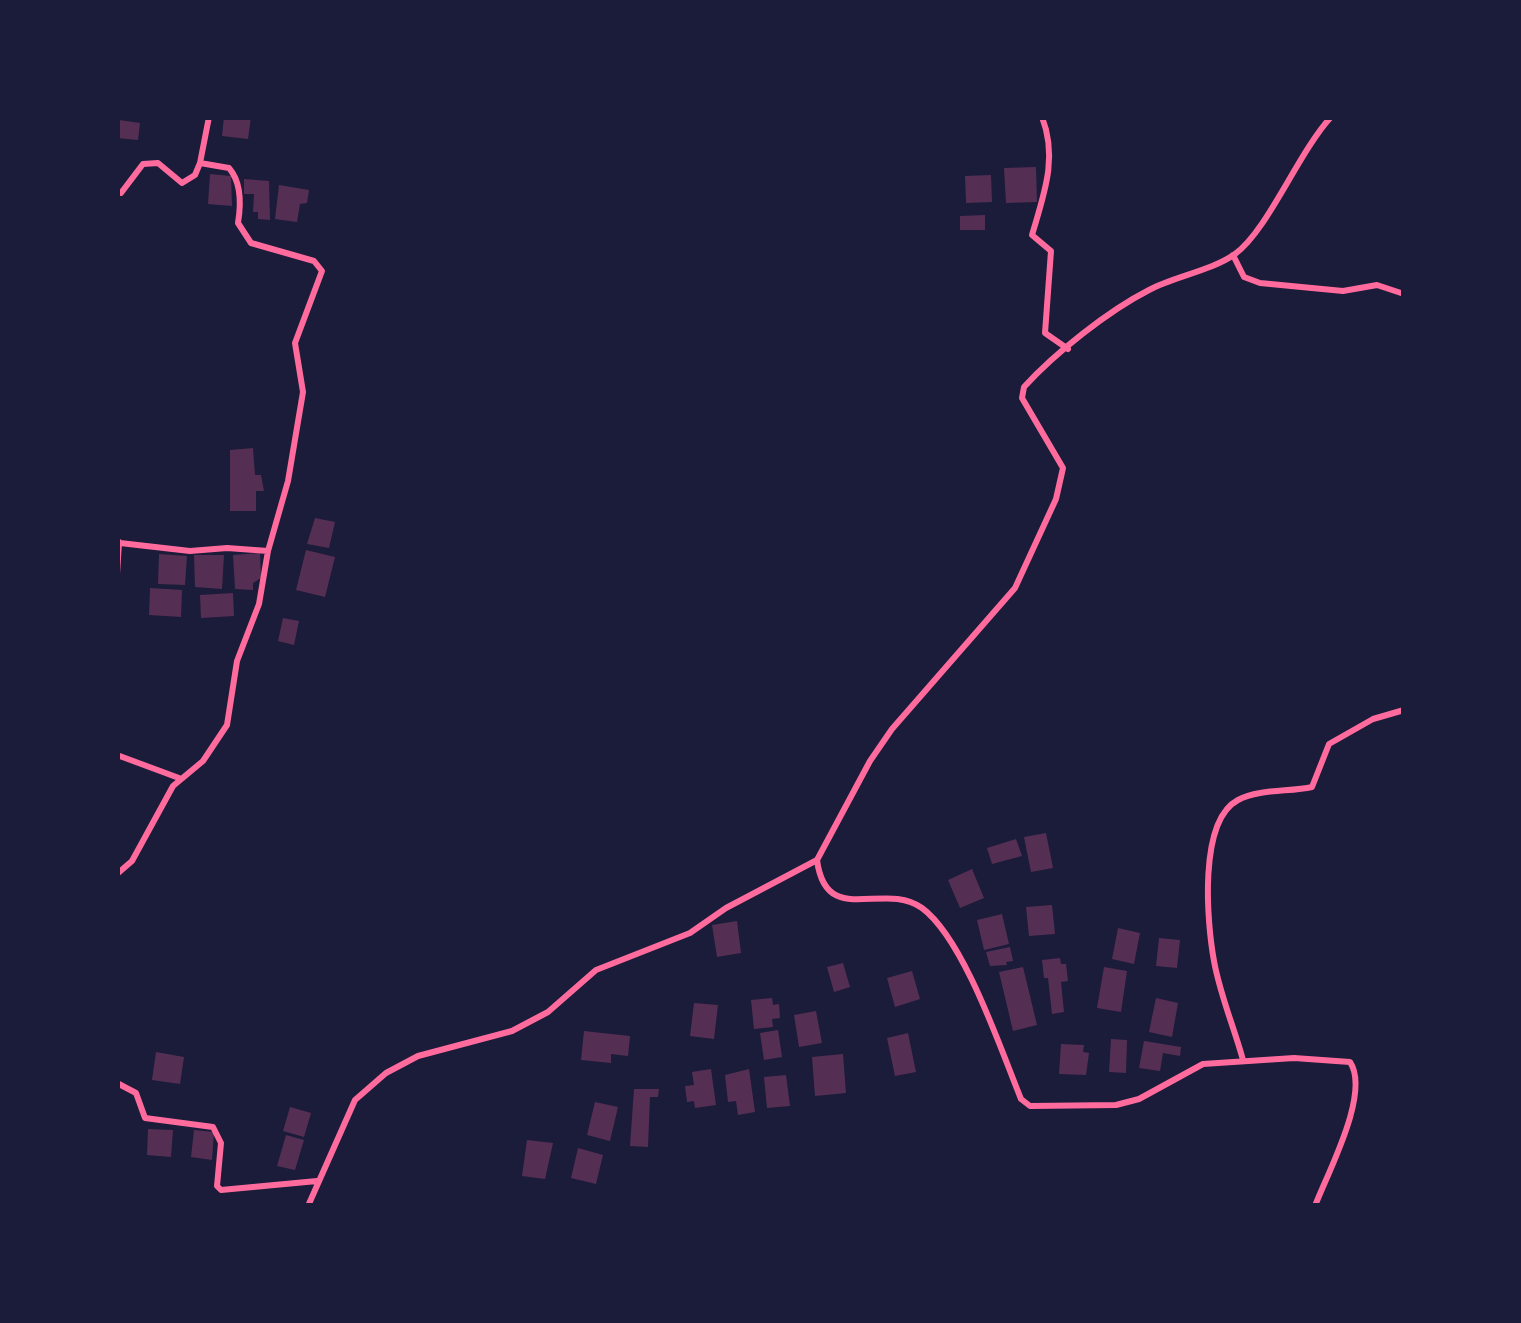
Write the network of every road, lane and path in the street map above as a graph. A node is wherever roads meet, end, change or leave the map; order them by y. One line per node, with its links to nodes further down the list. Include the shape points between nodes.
1 (209, 117): 4 (street)
2 (1042, 117): 8 (street, via 1051,164 1032,235 1051,251 1044,329)
3 (1330, 117): 6 (street)
4 (200, 163): 5 (street, via 182,183 158,164 143,164); 10 (street, via 234,172 238,223 251,243 314,261 322,271 295,343 303,392)
5 (117, 191)
6 (1233, 255): 7 (street, via 1254,282 1343,291 1372,285); 8 (street, via 1150,289)
7 (1404, 294)
8 (1068, 350): 15 (street, via 1024,387 1022,398 1061,459 1063,477 1023,574 892,729)
9 (118, 542): 10 (street); 11 (street)
10 (268, 551): 14 (street, via 227,725)
11 (117, 574)
12 (1404, 710): 17 (street, via 1329,744 1312,788 1244,798 1218,822 1210,855 1212,945)
13 (117, 754): 14 (street)
14 (179, 778): 16 (street)
15 (817, 860): 17 (street, via 832,893 855,901 903,899 934,919 986,1008 1025,1103 1116,1105 1203,1064); 19 (street, via 690,933 596,970 512,1031 400,1063 355,1100)
16 (117, 874)
17 (1243, 1060): 21 (street, via 1324,1058 1355,1067 1336,1163)
18 (117, 1083): 19 (street, via 136,1093 145,1118 213,1127 221,1190)
19 (317, 1181): 20 (street)
20 (308, 1206)
21 (1315, 1206)

